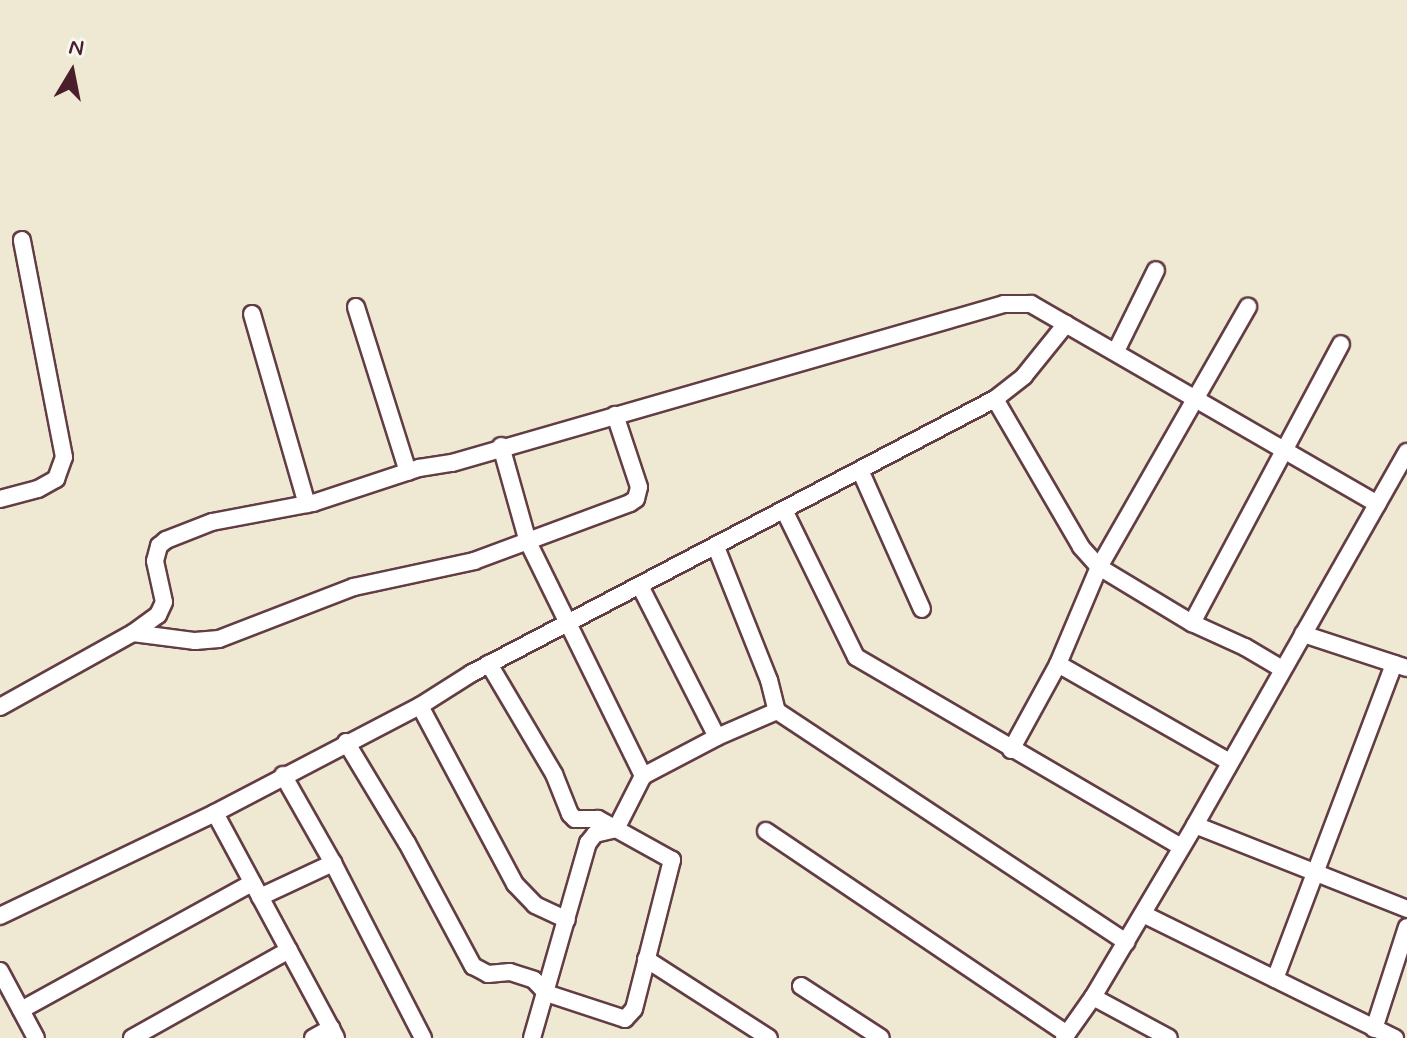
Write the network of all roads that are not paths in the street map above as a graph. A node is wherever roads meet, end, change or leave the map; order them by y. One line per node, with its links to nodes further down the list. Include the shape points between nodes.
1 (22, 240): 17 (street, via 64,457 56,479)
2 (1156, 270): 8 (street)
3 (356, 307): 16 (street)
4 (1248, 307): 9 (street)
5 (252, 314): 18 (street)
6 (1066, 324): 8 (street); 10 (street, via 1024,376); 11 (street, via 1031,304 1004,304)
7 (1341, 344): 13 (street)
8 (1116, 351): 9 (street)
9 (1196, 397): 13 (street); 23 (street)
10 (995, 399): 15 (street); 23 (street, via 1081,547)
11 (615, 415): 12 (street); 21 (street, via 639,487 636,499)
12 (501, 446): 16 (street); 21 (street)
13 (1285, 450): 19 (street); 26 (street)
14 (1407, 452): 19 (street)
15 (860, 470): 20 (street); 25 (street)
16 (408, 472): 18 (street)
17 (0, 499)
18 (307, 504): 28 (street, via 212,522 166,540 155,561 164,602 158,615)
19 (1377, 504): 29 (street)
20 (784, 510): 22 (street); 39 (street, via 856,657)
21 (528, 542): 27 (street); 28 (street, via 461,565 354,587 219,639)
22 (716, 547): 24 (street); 36 (street)
23 (1099, 567): 26 (street); 31 (street)
24 (640, 586): 27 (street); 37 (street)
25 (922, 609)
26 (1192, 623): 33 (street)
27 (566, 625): 30 (street); 42 (street)
28 (133, 633): 35 (street)
29 (1303, 634): 32 (street); 33 (street)
30 (489, 664): 34 (street); 45 (street, via 554,774 570,814)
31 (1058, 664): 39 (street); 40 (street)
32 (1401, 666): 49 (street)
33 (1282, 669): 40 (street)
34 (420, 706): 38 (street); 54 (street, via 515,884 535,905)
35 (0, 707)
36 (777, 711): 37 (street); 56 (street)
37 (717, 737): 42 (street)
38 (346, 742): 41 (street); 62 (street, via 473,966 488,974 510,972 534,980)
39 (1011, 750): 47 (street)
40 (1230, 762): 44 (street)
41 (283, 775): 43 (street); 48 (street)
42 (643, 776): 45 (street)
43 (215, 813): 50 (street); 53 (street)
44 (1195, 825): 47 (street); 49 (street)
45 (616, 829): 54 (street, via 595,834 588,843); 58 (street, via 672,860)
46 (766, 831): 67 (street)
47 (1181, 847): 52 (street)
48 (333, 863): 50 (street); 71 (street)
49 (1315, 873): 51 (street); 60 (street)
50 (256, 890): 57 (street); 64 (street)
51 (1407, 909)
52 (1143, 914): 56 (street); 60 (street)
53 (0, 916)
54 (567, 920): 62 (street)
55 (1407, 927): 65 (street)
56 (1126, 942): 63 (street)
57 (289, 950): 66 (street); 69 (street)
58 (646, 959): 62 (street, via 634,1009 625,1019); 73 (street)
59 (0, 971): 64 (street)
60 (1275, 979): 65 (street)
61 (801, 986): 74 (street)
62 (546, 993): 72 (street)
63 (1093, 997): 67 (street); 75 (street)
64 (21, 1010): 68 (street)
65 (1374, 1029): 76 (street)
66 (334, 1033): 70 (street)
67 (1066, 1036)
68 (36, 1038)
69 (132, 1038)
70 (313, 1038)
71 (423, 1038)
72 (532, 1038)
73 (769, 1038)
74 (881, 1038)
75 (1169, 1038)
76 (1395, 1038)

